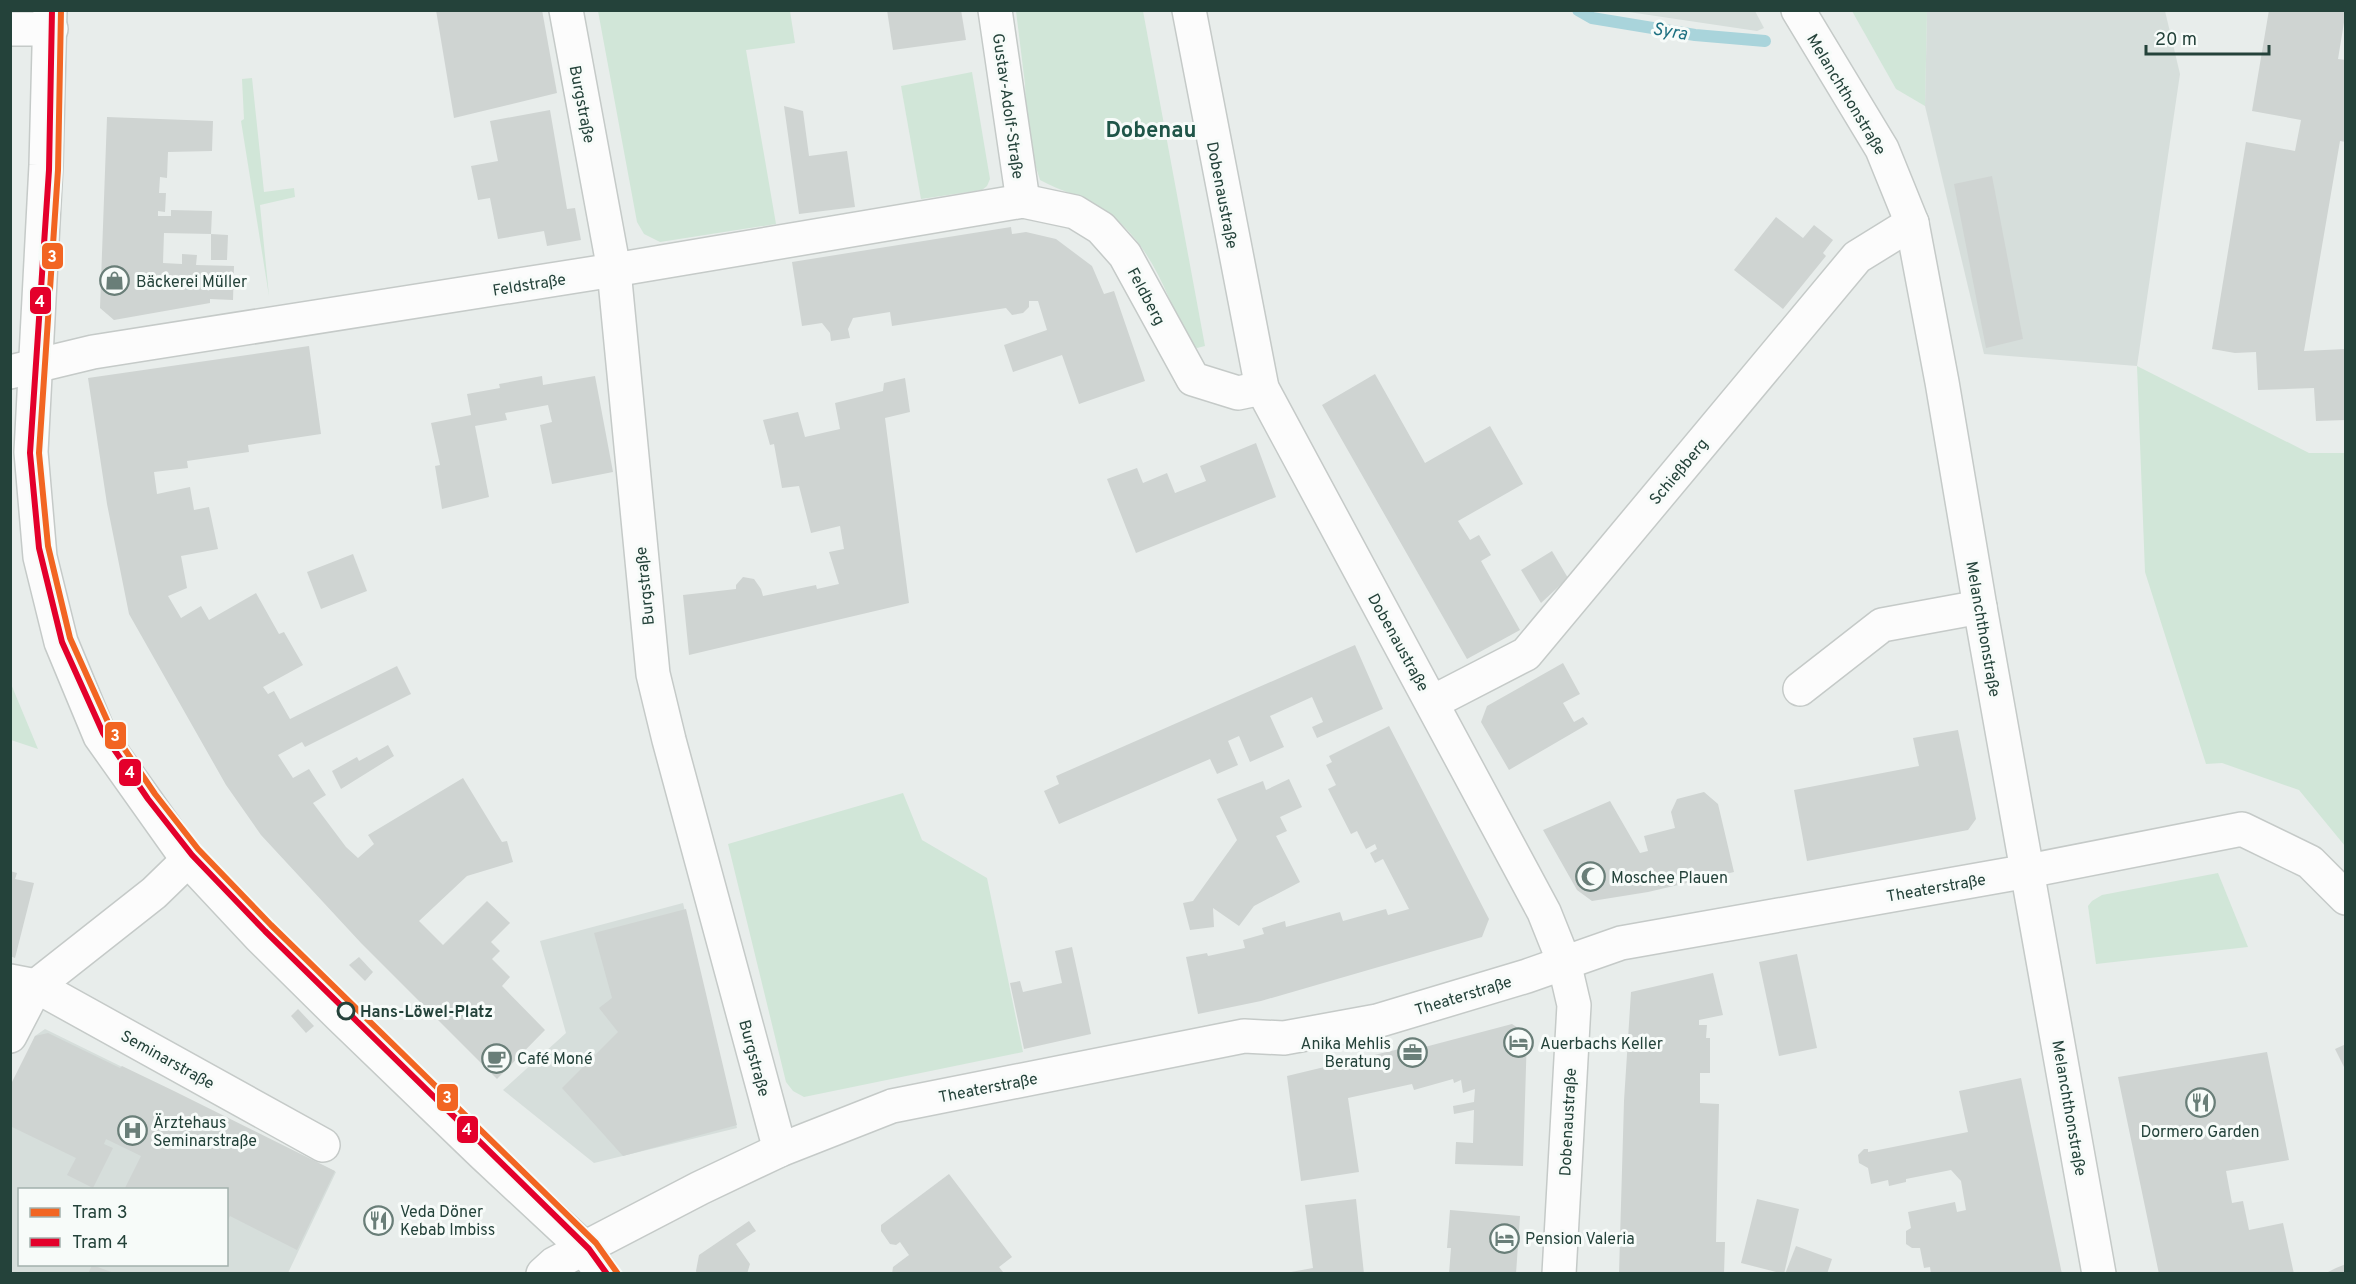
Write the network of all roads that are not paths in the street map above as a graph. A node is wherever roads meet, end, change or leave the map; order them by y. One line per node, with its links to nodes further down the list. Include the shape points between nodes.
1 (566, 10): 9 (street, Burgstraße)
2 (995, 10): 7 (street, Gustav-Adolf-Straße)
3 (1189, 10): 11 (street, Dobenaustraße)
4 (1798, 10): 8 (street, Melanchthonstraße, via 1882,149)
5 (51, 20): 6 (street); 10 (street, via 46,165)
6 (10, 29)
7 (1023, 201): 9 (street, Feldstraße); 11 (street, Feldberg, via 1075,212 1101,228 1125,255 1193,379 1238,393)
8 (1912, 223): 12 (street, Melanchthonstraße); 14 (street, Schießberg, via 1857,257 1526,654)
9 (614, 270): 10 (street, Feldstraße, via 93,352); 22 (street, Burgstraße, via 654,674)
10 (22, 369): 15 (street, via 40,556 60,642 100,736)
11 (1262, 388): 14 (street, Dobenaustraße)
12 (1980, 607): 13 (street, via 1882,625); 16 (street, Melanchthonstraße)
13 (1800, 688)
14 (1433, 702): 18 (street, Dobenaustraße, via 1545,912)
15 (188, 860): 19 (street, via 154,893); 23 (street, via 260,937)
16 (2028, 871): 17 (street, Theaterstraße, via 2242,829 2310,862); 18 (street, Theaterstraße, via 1621,943); 26 (street, Melanchthonstraße)
17 (2346, 898)
18 (1564, 963): 22 (street, Theaterstraße, via 1377,1021 1284,1038 1244,1036 892,1106); 25 (street, Dobenaustraße, via 1574,1005)
19 (23, 983): 20 (street); 21 (street, Seminarstraße)
20 (10, 1036)
21 (324, 1145)
22 (780, 1150): 23 (street, Theaterstraße)
23 (593, 1261): 24 (street, Theaterstraße, via 554,1264)
24 (543, 1274)
25 (1559, 1274)
26 (2100, 1274)

